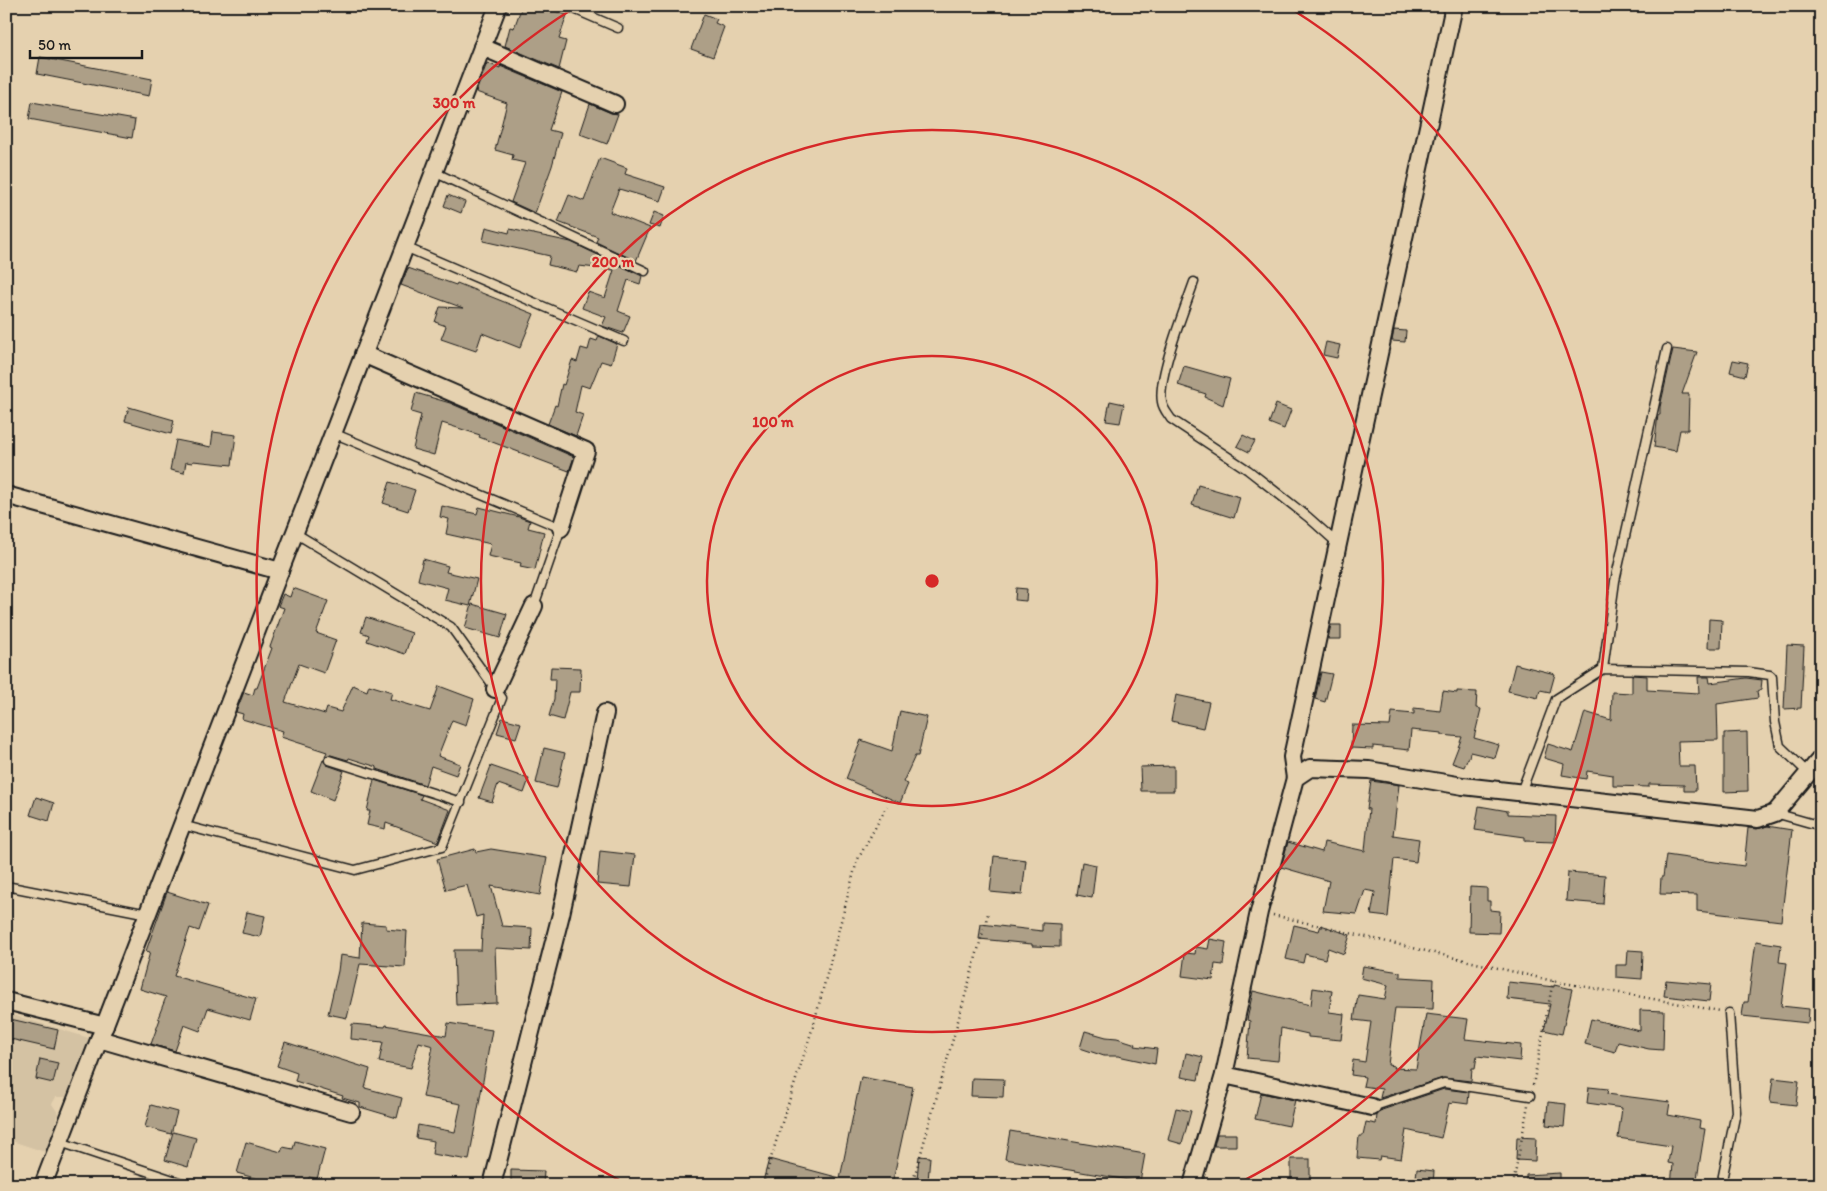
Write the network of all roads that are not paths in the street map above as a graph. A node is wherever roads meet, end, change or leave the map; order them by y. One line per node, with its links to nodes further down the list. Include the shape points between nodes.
1 (498, 6): 5 (street)
2 (567, 6): 4 (lane)
3 (1454, 6): 18 (street)
4 (618, 28)
5 (482, 47): 6 (street); 7 (street)
6 (615, 104)
7 (434, 172): 8 (street); 9 (lane)
8 (405, 247): 11 (lane); 13 (street)
9 (645, 271)
10 (1194, 282): 18 (lane, via 1163,379 1163,408 1172,419 1248,470)
11 (624, 341)
12 (1667, 349): 21 (lane, via 1615,581)
13 (364, 354): 14 (street); 16 (street, via 586,451)
14 (333, 433): 16 (lane); 17 (street)
15 (6, 494): 19 (street)
16 (561, 528): 20 (lane)
17 (295, 533): 19 (street); 22 (lane, via 451,627)
18 (1339, 545): 27 (street, via 1292,757)
19 (280, 571): 31 (street)
20 (534, 606): 22 (street)
21 (1604, 669): 26 (lane, via 1770,675 1780,746); 28 (lane, via 1556,699)
22 (496, 689): 29 (lane, via 502,698)
23 (605, 714): 45 (street, via 561,914)
24 (1821, 758): 26 (street)
25 (329, 760): 29 (lane)
26 (1808, 773): 30 (street)
27 (1295, 778): 28 (street, via 1310,768 1369,770); 38 (street, via 1259,912)
28 (1521, 792): 30 (street, via 1758,819)
29 (461, 802): 31 (lane, via 442,846 355,870)
30 (1775, 813): 32 (lane)
31 (182, 825): 34 (street)
32 (1821, 826)
33 (6, 886): 34 (lane)
34 (148, 914): 37 (street)
35 (6, 1002): 37 (street)
36 (1729, 1013): 47 (lane, via 1736,1112)
37 (102, 1033): 41 (street); 42 (street)
38 (1224, 1075): 40 (street); 46 (street)
39 (1530, 1096): 40 (lane, via 1444,1083)
40 (1372, 1107)
41 (351, 1112)
42 (60, 1142): 43 (street); 44 (lane)
43 (44, 1185)
44 (188, 1185)
45 (492, 1185)
46 (1192, 1185)
47 (1721, 1185)

